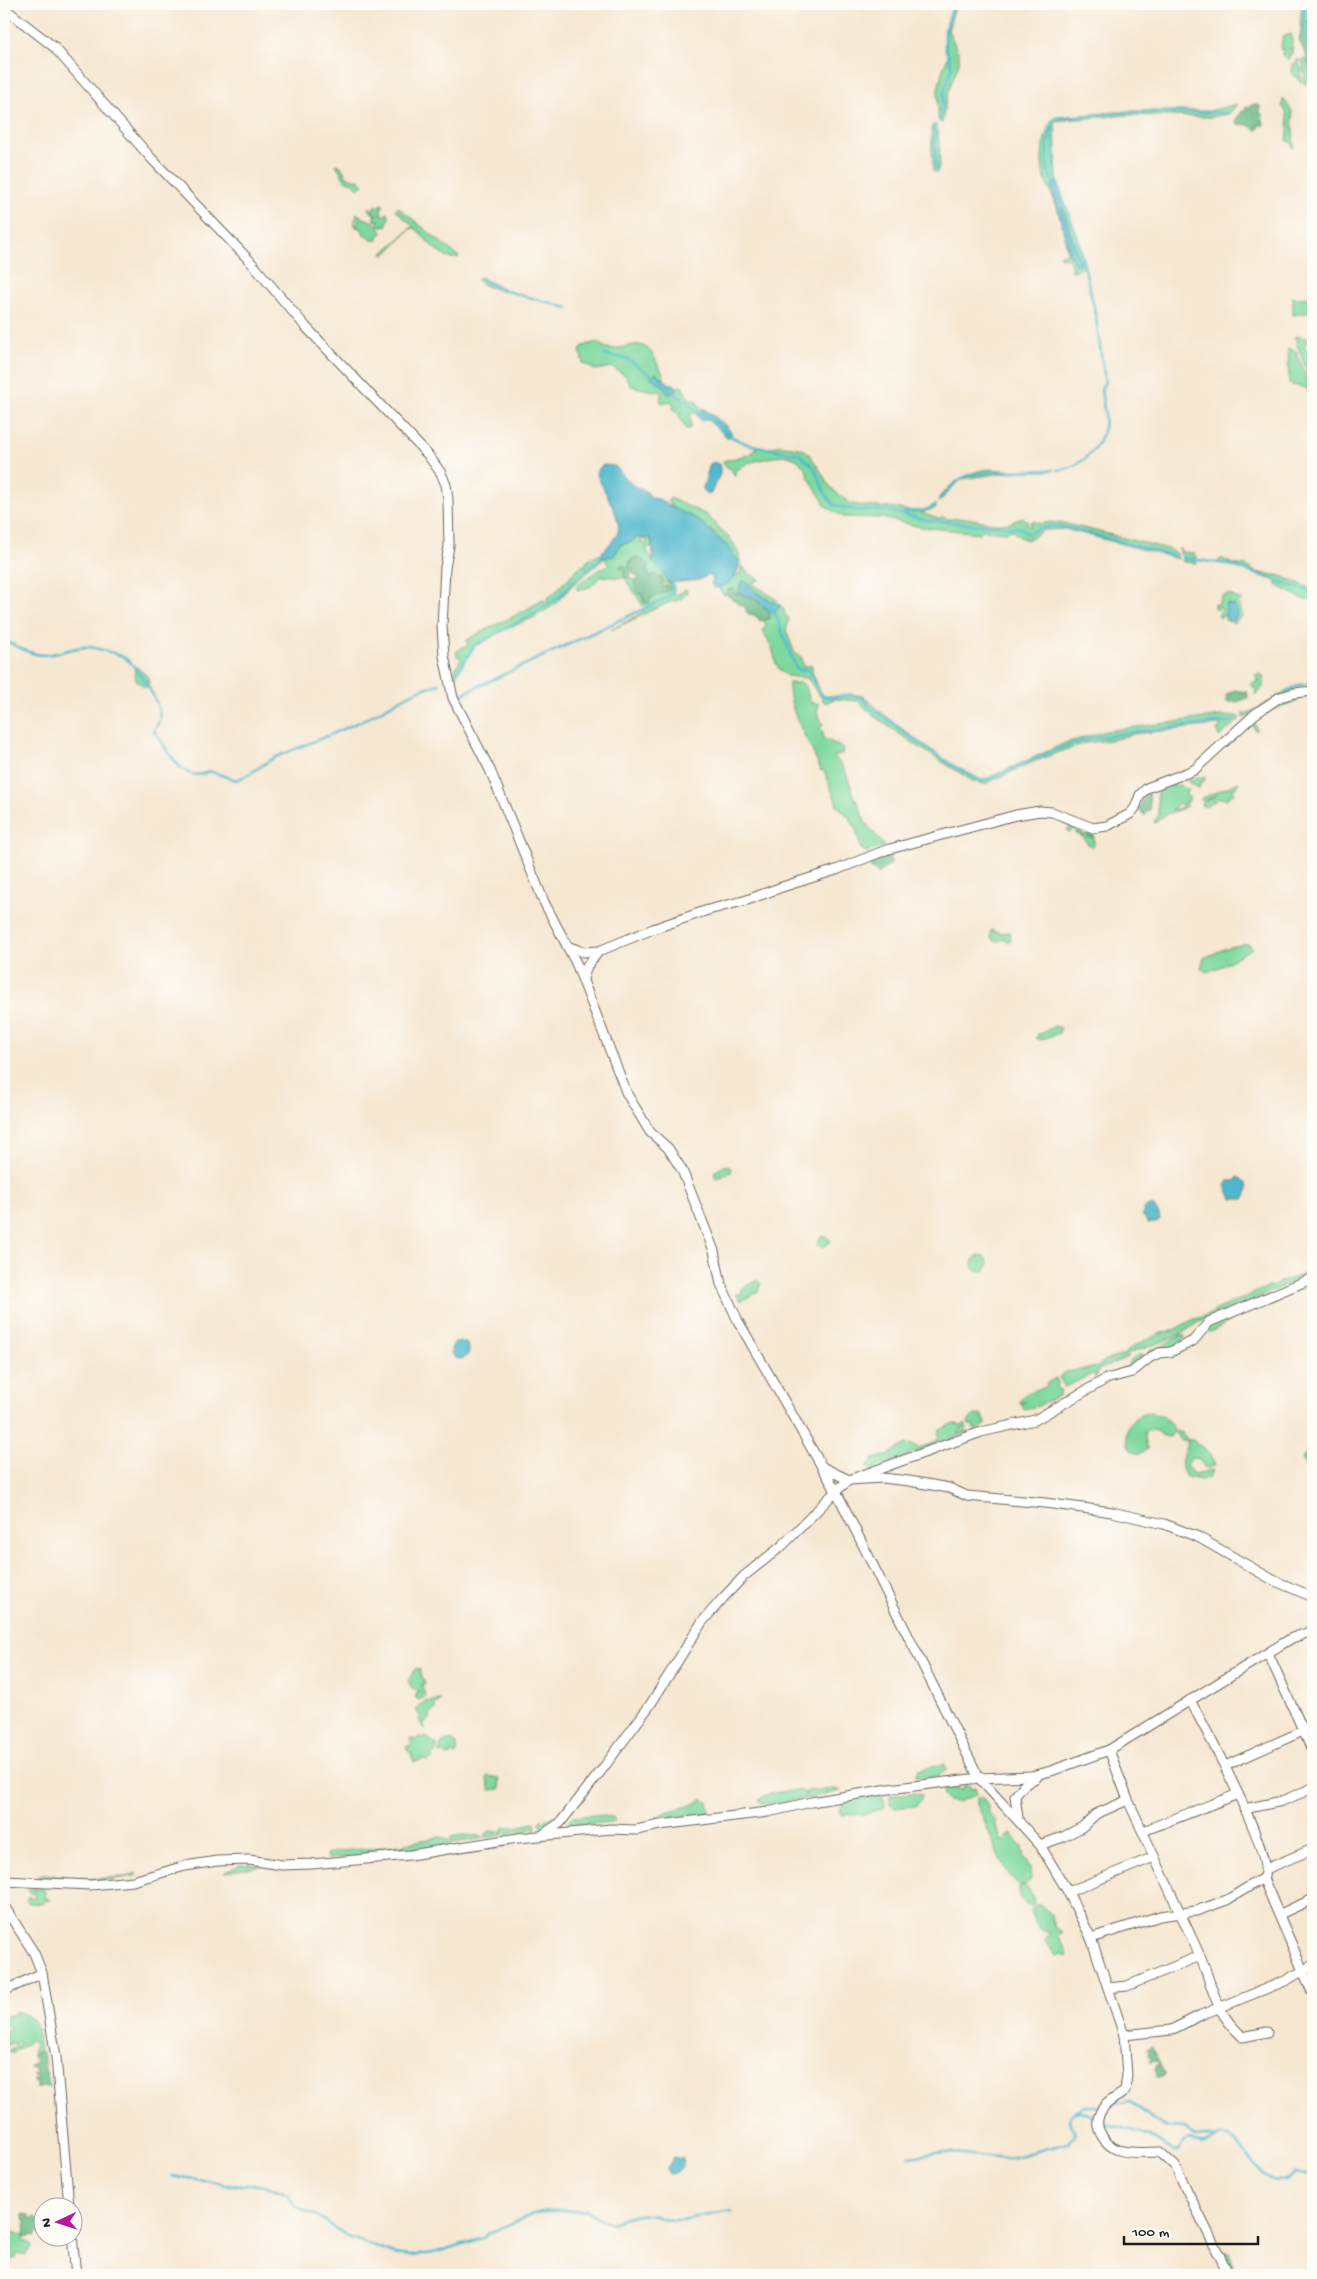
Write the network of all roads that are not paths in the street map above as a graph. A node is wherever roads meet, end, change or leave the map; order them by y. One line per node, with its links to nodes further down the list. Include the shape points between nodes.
1 (4, 8): 3 (street, via 54,47 151,158 249,260 297,317 428,455 441,473 446,485 449,517 442,626 449,687 490,770 544,902)
2 (1313, 691): 4 (street, via 1280,697 1247,719 1194,770 1146,788 1130,814 1106,826 1093,828 1052,812 1016,815 886,850 836,870 662,926)
3 (567, 946): 4 (street, via 584,952); 5 (street)
4 (599, 951): 5 (street, via 587,966)
5 (583, 979): 7 (street, via 627,1094 650,1132 668,1148 682,1170 738,1321)
6 (1313, 1278): 8 (street, via 1208,1322 1193,1341 1154,1356 1132,1372 1106,1379 1034,1420 981,1432)
7 (822, 1467): 8 (street); 9 (street)
8 (850, 1480): 9 (street); 10 (street, via 882,1478 909,1481 950,1488 967,1496 1112,1512 1164,1524 1198,1537 1273,1580)
9 (836, 1490): 19 (street); 26 (street, via 783,1545 744,1576 702,1622 650,1705 591,1784 560,1823)
10 (1313, 1597)
11 (1313, 1630): 12 (street)
12 (1268, 1653): 13 (street); 14 (street)
13 (1190, 1700): 15 (street); 17 (street)
14 (1303, 1731): 16 (street); 17 (street)
15 (1109, 1750): 18 (street); 22 (street)
16 (1313, 1752)
17 (1225, 1766): 21 (street)
18 (1044, 1773): 19 (street); 24 (street, via 1024,1785 1015,1796)
19 (979, 1778): 24 (street); 26 (street, via 889,1789 768,1812 636,1830)
20 (1313, 1788): 23 (street, via 1282,1801)
21 (1238, 1794): 23 (street); 25 (street)
22 (1128, 1800): 25 (street); 27 (street, via 1096,1814 1082,1827 1063,1837)
23 (1244, 1810): 30 (street, via 1263,1851)
24 (1018, 1820): 27 (street)
25 (1143, 1831): 29 (street)
26 (540, 1835): 31 (street, via 410,1855 312,1864 217,1861 185,1866 133,1881 91,1885)
27 (1040, 1845): 32 (street)
28 (1313, 1849): 30 (street)
29 (1154, 1856): 32 (street); 35 (street)
30 (1265, 1874): 35 (street, via 1227,1900 1196,1911); 36 (street)
31 (4, 1881)
32 (1068, 1892): 37 (street)
33 (1313, 1899): 36 (street)
34 (4, 1906): 41 (street, via 34,1953)
35 (1180, 1912): 37 (street); 38 (street)
36 (1280, 1914): 40 (street)
37 (1091, 1938): 42 (street)
38 (1200, 1956): 42 (street, via 1127,1986); 45 (street)
39 (1313, 1965): 40 (street)
40 (1305, 1971): 44 (street); 45 (street)
41 (42, 1973): 43 (street); 48 (street, via 56,2057)
42 (1108, 1988): 47 (street)
43 (4, 1991)
44 (1313, 1994)
45 (1218, 2008): 46 (street, via 1243,2036); 47 (street, via 1171,2030)
46 (1267, 2032)
47 (1124, 2035): 51 (street, via 1125,2091 1104,2108 1098,2118 1100,2132 1105,2143 1113,2149 1160,2152 1175,2166)
48 (68, 2196)
49 (73, 2246): 50 (street)
50 (76, 2275)
51 (1229, 2275)

